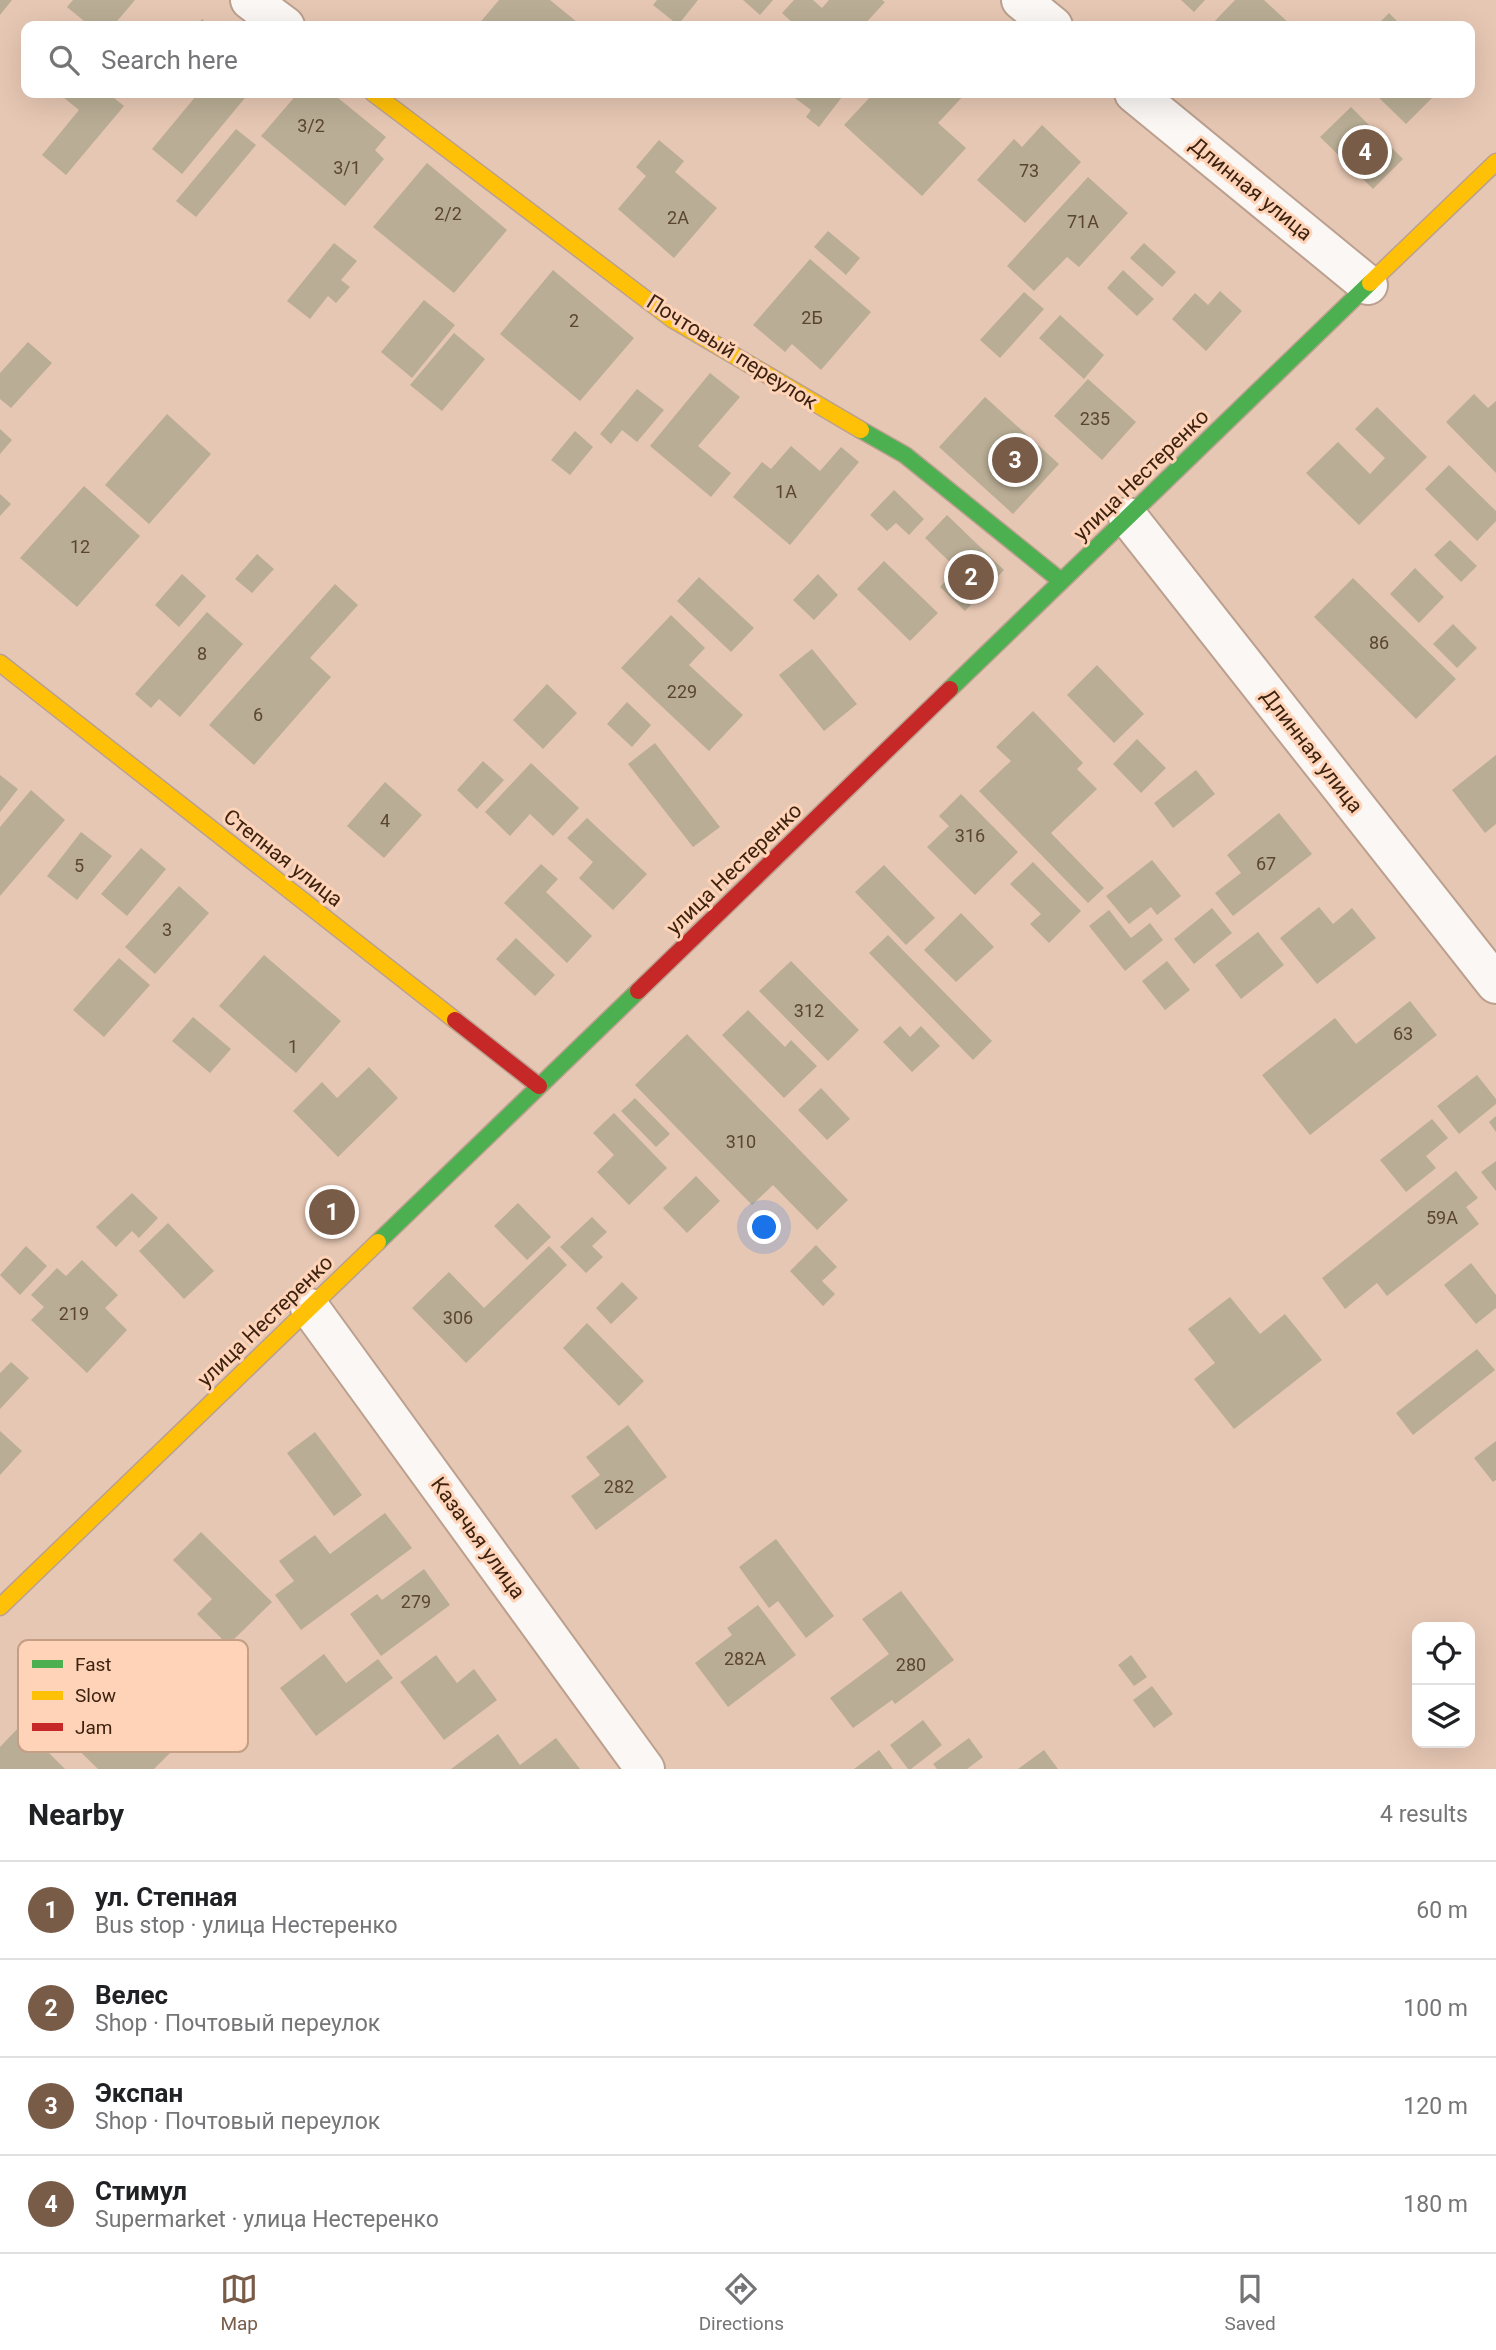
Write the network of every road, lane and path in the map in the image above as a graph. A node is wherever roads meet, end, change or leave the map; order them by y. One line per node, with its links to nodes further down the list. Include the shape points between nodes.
1 (250, 0): 3 (street)
2 (1021, 0): 4 (street)
3 (278, 21)
4 (1047, 21)
5 (380, 98): 10 (street, Почтовый переулок, via 672,319 905,455)
6 (1140, 98): 8 (street, Длинная улица)
7 (1496, 162): 8 (street, улица Нестеренко)
8 (1368, 285): 9 (street, улица Нестеренко)
9 (1128, 517): 10 (street, улица Нестеренко); 12 (street, Длинная улица)
10 (1061, 581): 13 (street, улица Нестеренко)
11 (0, 663): 13 (street, Степная улица)
12 (1496, 984)
13 (539, 1086): 14 (street, улица Нестеренко)
14 (310, 1308): 15 (street, улица Нестеренко); 16 (street, Казачья улица)
15 (0, 1606)
16 (645, 1769)

